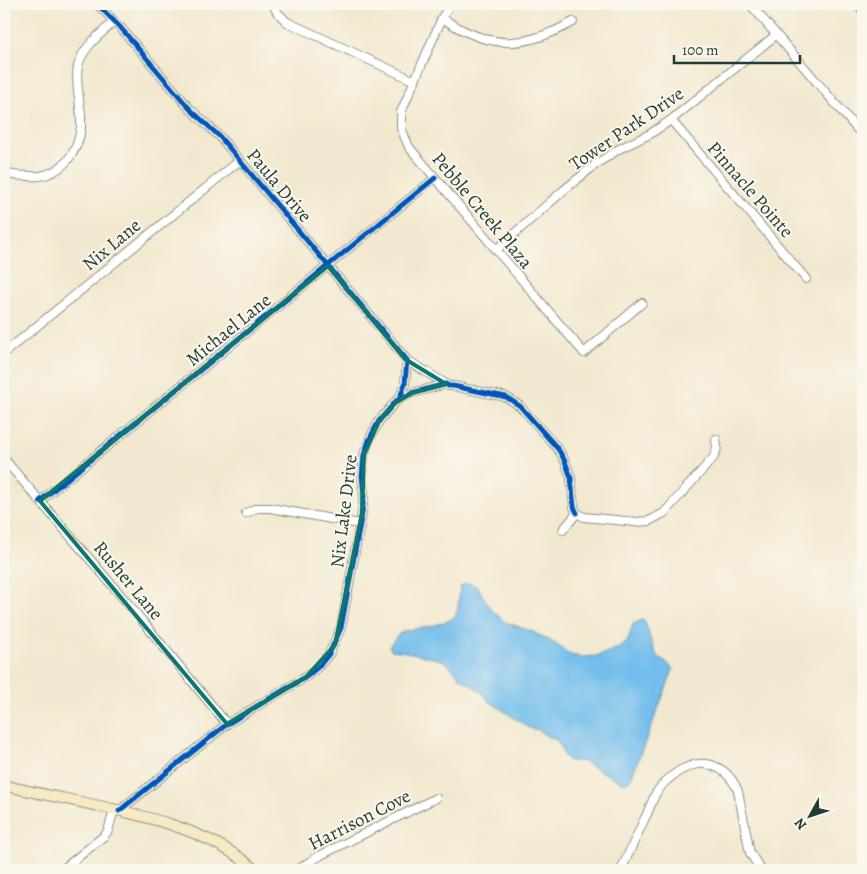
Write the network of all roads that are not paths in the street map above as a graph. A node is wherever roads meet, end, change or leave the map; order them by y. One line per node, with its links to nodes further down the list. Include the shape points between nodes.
1 (97, 4): 8 (street, Paula Drive)
2 (273, 4): 11 (street, via 287,22)
3 (450, 4): 7 (street, Pebble Creek Plaza)
4 (750, 4): 10 (street)
5 (859, 4): 6 (street)
6 (863, 9)
7 (442, 18): 9 (street, via 461,30 498,42 532,40); 11 (street, Pebble Creek Plaza)
8 (114, 22): 14 (street, Paula Drive); 15 (street, via 90,43 78,65 81,124 71,157 59,168 41,175)
9 (573, 22)
10 (776, 35): 12 (street, Tower Park Drive); 13 (street)
11 (414, 81): 16 (street, Pebble Creek Plaza, via 401,112 401,128 409,147)
12 (671, 120): 17 (street, Tower Park Drive, via 596,164); 19 (street, Pinnacle Pointe)
13 (857, 129)
14 (239, 161): 18 (street, Paula Drive); 21 (street, Nix Lane)
15 (4, 174)
16 (434, 178): 17 (street, Pebble Creek Plaza); 18 (street, Michael Lane)
17 (496, 250): 20 (street, Pebble Creek Plaza, via 584,353)
18 (328, 266): 22 (street, Paula Drive); 27 (street, Michael Lane)
19 (806, 279)
20 (642, 304)
21 (4, 353)
22 (407, 360): 23 (street, Paula Drive); 24 (street, via 405,384)
23 (446, 384): 24 (street, Nix Lake Drive); 29 (street, Nix Lake Drive, via 506,397 520,406 565,461)
24 (399, 400): 30 (street, Nix Lake Drive, via 379,421 369,440 362,467 364,495)
25 (716, 439): 29 (street, via 712,460 661,515 649,521 636,522 584,517)
26 (4, 459): 27 (street, Rusher Lane)
27 (40, 501): 32 (street, Rusher Lane)
28 (246, 513): 30 (street, via 257,508 270,508)
29 (577, 513): 31 (street)
30 (360, 524): 32 (street, Nix Lake Drive, via 342,622 330,654 306,677)
31 (563, 530)
32 (227, 724): 35 (street, Nix Lake Drive)
33 (4, 785): 35 (street)
34 (436, 798): 38 (street, Harrison Cove)
35 (117, 811): 36 (street, via 104,836); 37 (street, via 200,835 241,858)
36 (62, 870)
37 (255, 870)
38 (297, 870)
39 (621, 870): 40 (street, via 660,788 682,770 703,764 719,768 734,782 750,853)
40 (761, 870)

